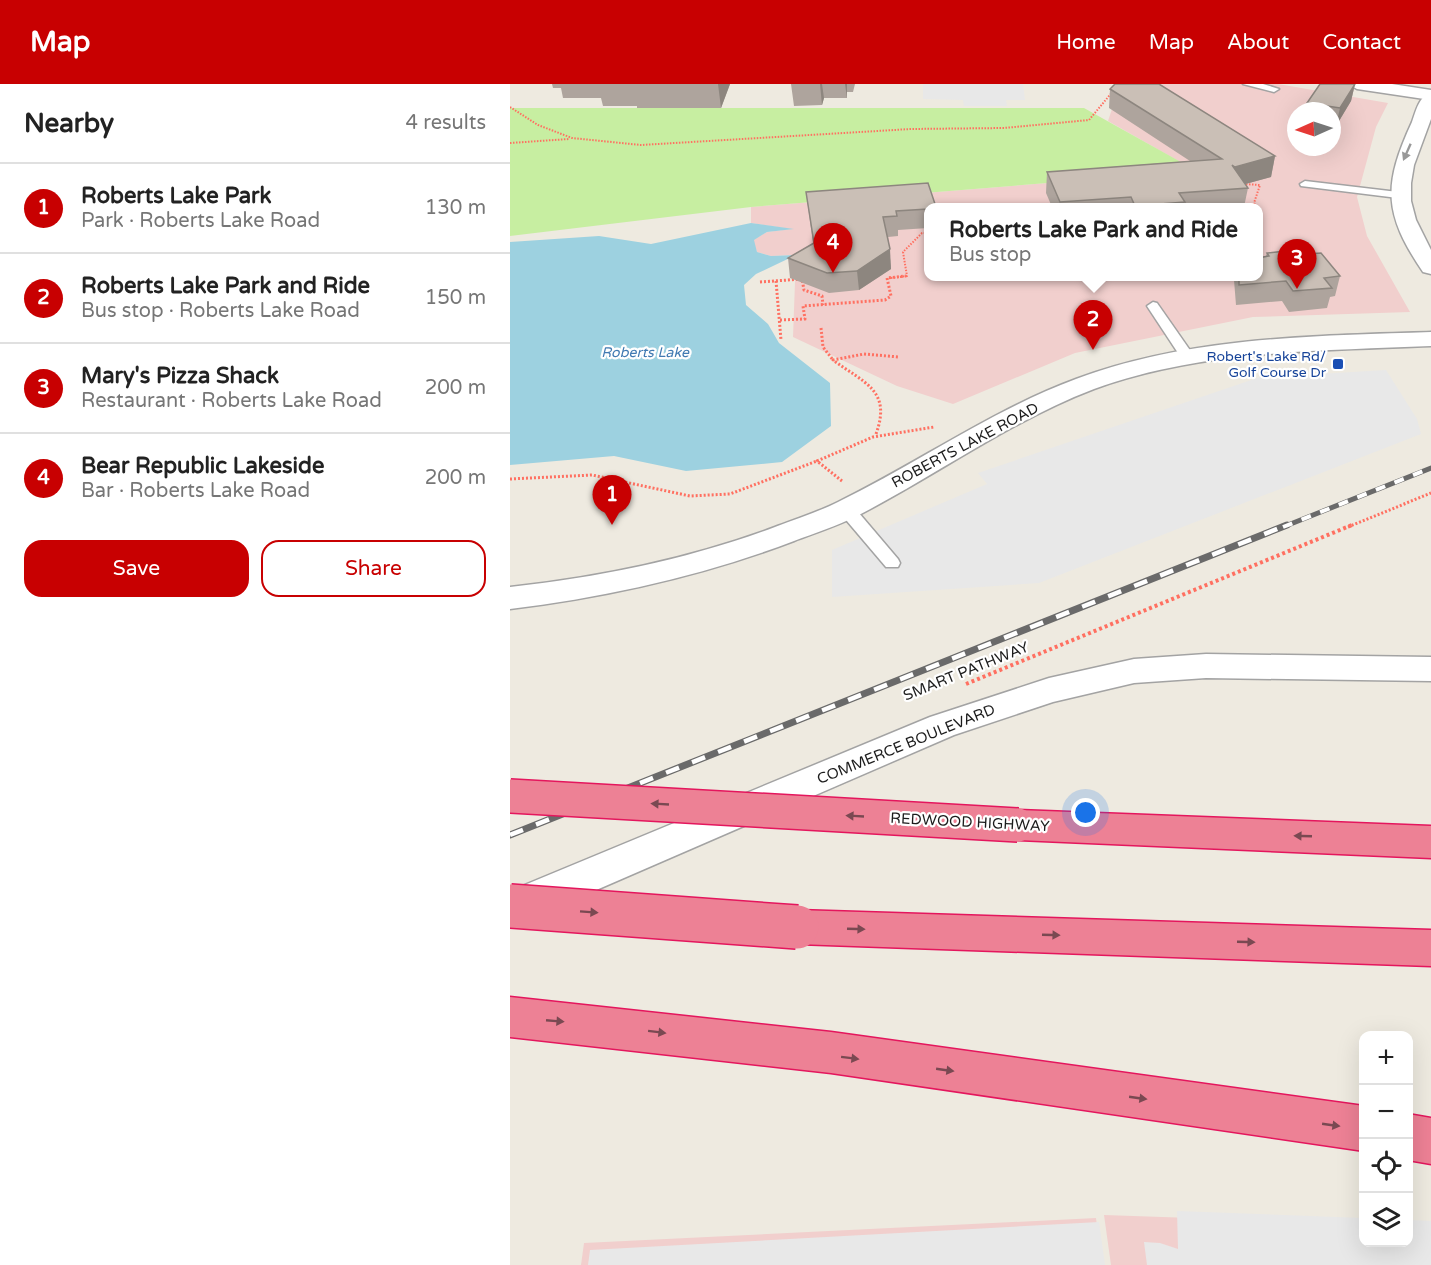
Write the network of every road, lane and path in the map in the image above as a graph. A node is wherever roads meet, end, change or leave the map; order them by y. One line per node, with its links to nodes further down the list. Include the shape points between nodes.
1 (1119, 84): 7 (path, via 1089,120 1004,128 911,129 641,145)
2 (1248, 84): 4 (lane)
3 (1357, 84): 5 (street)
4 (1274, 89)
5 (1431, 97): 11 (street, one-way to 11, via 1402,164)
6 (510, 107): 7 (path)
7 (572, 138): 8 (path)
8 (510, 143)
9 (1234, 183): 12 (path, via 1260,185)
10 (1305, 184): 11 (lane)
11 (1398, 195): 14 (street, via 1413,241)
12 (1254, 203)
13 (924, 233): 17 (path, via 903,252 907,276 887,278 891,296 885,300)
14 (1431, 267)
15 (776, 281): 16 (path); 17 (path, via 801,279 804,290 822,296); 19 (path)
16 (760, 282)
17 (823, 305): 19 (path, via 803,306 805,319)
18 (1153, 306): 23 (lane)
19 (780, 320): 22 (path)
20 (821, 328): 25 (path, via 823,347)
21 (1431, 339): 23 (street, ROBERTS LAKE ROAD)
22 (782, 340)
23 (1187, 356): 32 (street, ROBERTS LAKE ROAD, via 1084,384 1001,422)
24 (899, 357): 25 (path, via 864,354)
25 (833, 360): 27 (path, via 874,388 884,403 883,419)
26 (934, 427): 27 (path)
27 (876, 434): 28 (path)
28 (817, 461): 29 (path, via 843,481); 30 (path, via 730,494 690,496 592,475)
29 (849, 478)
30 (510, 479)
31 (1431, 493): 36 (path, SMART PATHWAY)
32 (847, 510): 33 (lane); 34 (street, ROBERTS LAKE ROAD, via 765,542 673,570)
33 (892, 563)
34 (510, 598)
35 (1431, 669): 41 (street, COMMERCE BOULEVARD, via 1206,666 1134,671 1049,690 942,726)
36 (956, 688)
37 (510, 796): 39 (highway, REDWOOD HIGHWAY, one-way to 37, bridge, via 1018,825)
38 (1431, 834): 39 (highway)
39 (1362, 838): 40 (highway, REDWOOD HIGHWAY)
40 (1431, 842)
41 (510, 908): 42 (highway, one-way to 42, bridge, via 797,927)
42 (1431, 948)
43 (510, 1017): 44 (highway, one-way to 44, via 599,1025)
44 (1359, 1128)
45 (1413, 1138): 46 (highway)
46 (1431, 1141)

